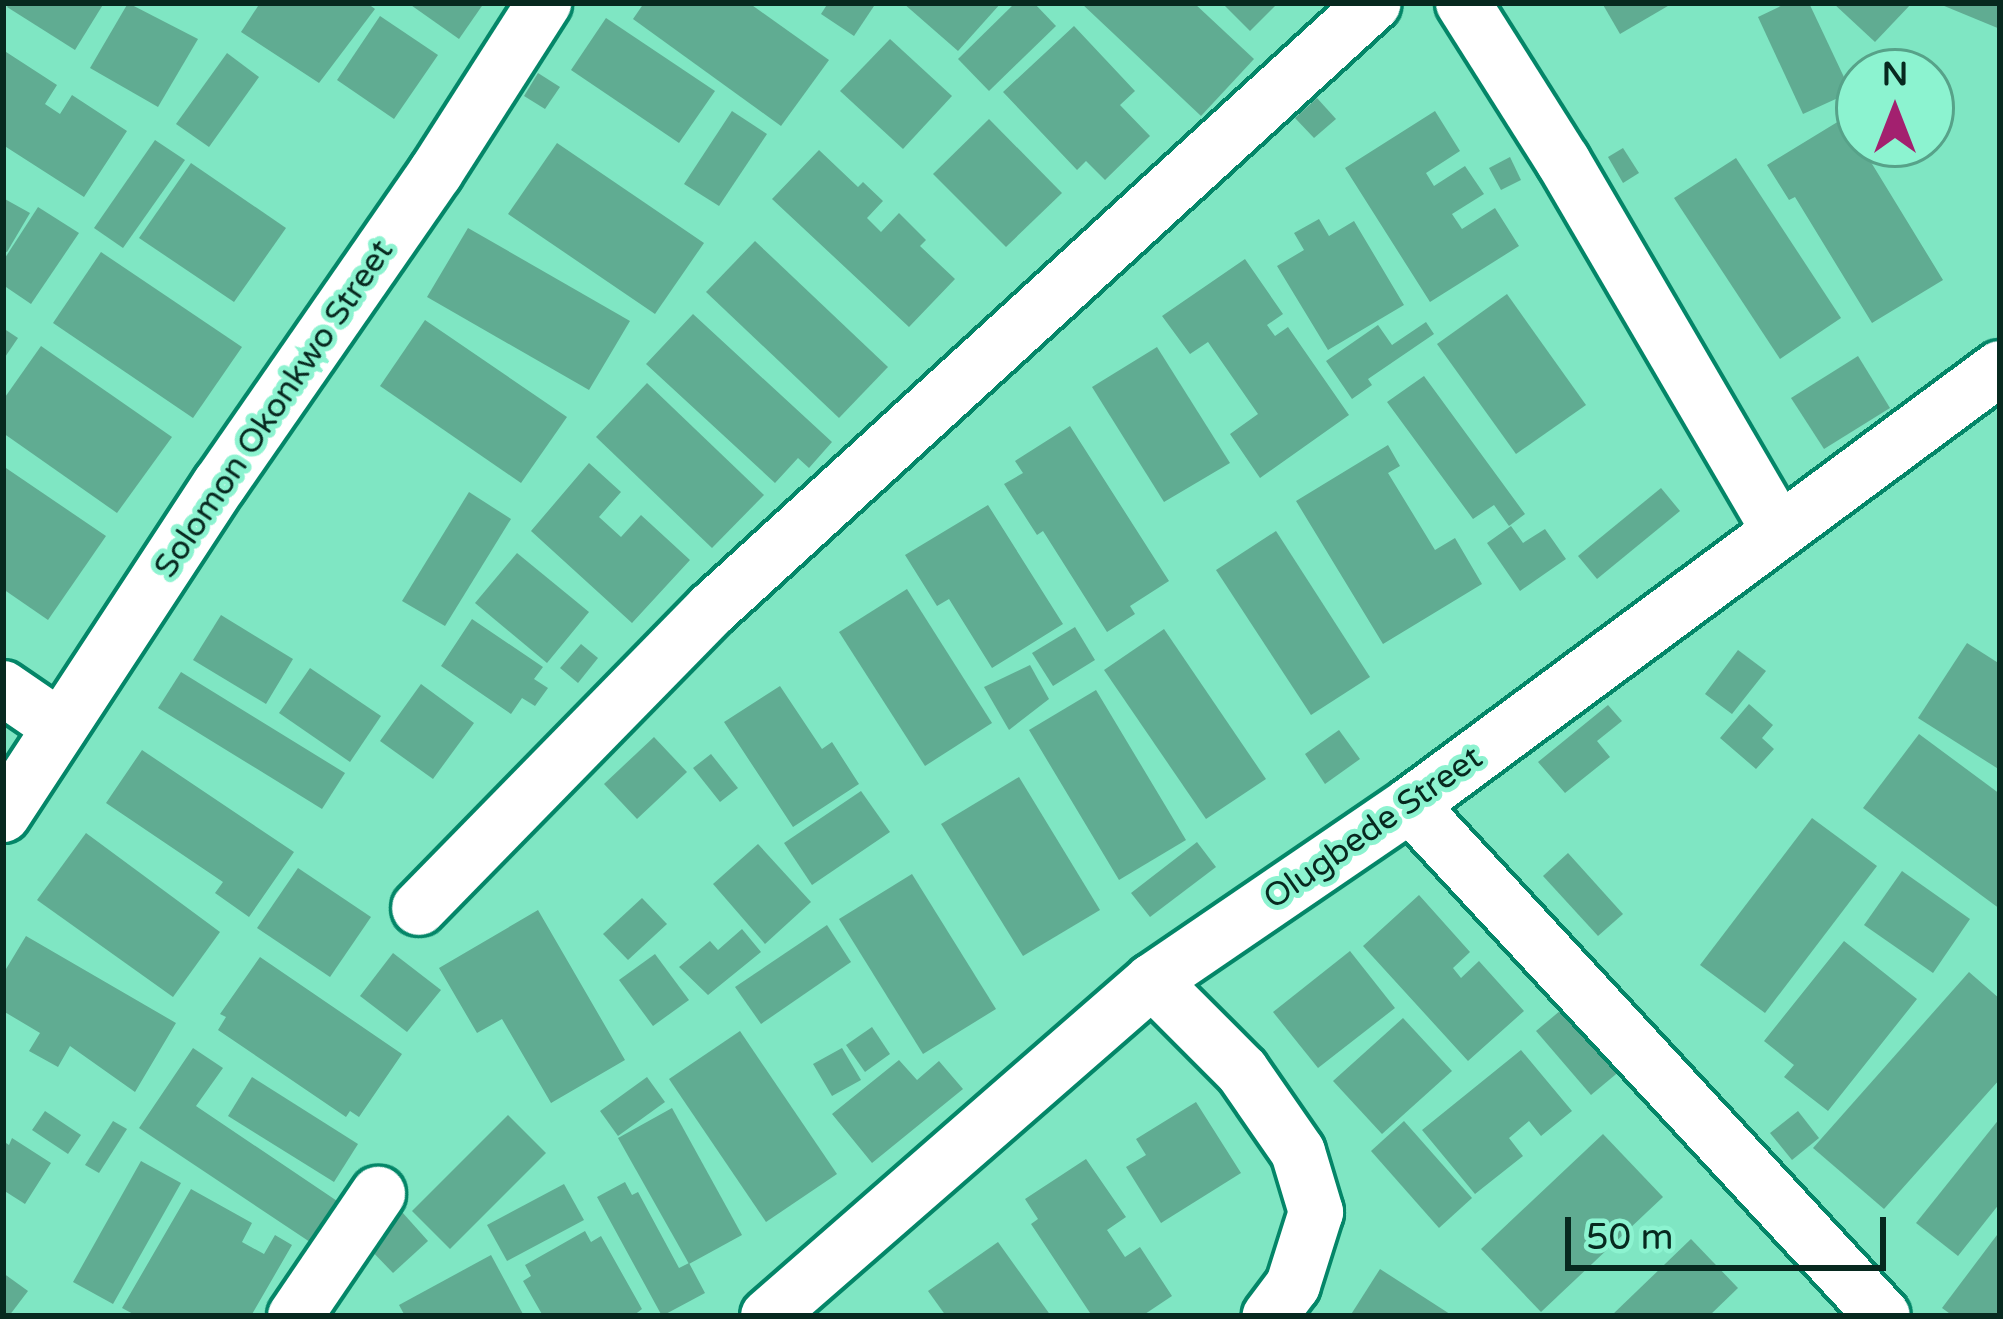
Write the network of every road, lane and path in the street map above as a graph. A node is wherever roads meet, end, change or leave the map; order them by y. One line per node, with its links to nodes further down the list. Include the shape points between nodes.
1 (544, 3): 7 (street, Solomon Okonkwo Street)
2 (1374, 3): 10 (street, via 712,609)
3 (1463, 3): 5 (street)
4 (2000, 368): 5 (street, Olugbede Street)
5 (1778, 529): 8 (street, Olugbede Street)
6 (3, 688): 7 (street)
7 (60, 727): 9 (street, Solomon Okonkwo Street)
8 (1410, 806): 11 (street, Olugbede Street); 16 (street)
9 (3, 815)
10 (419, 908)
11 (1152, 981): 14 (street, Olugbede Street); 15 (street, via 1242,1071 1298,1152 1316,1212 1293,1285)
12 (378, 1194): 13 (street)
13 (295, 1316)
14 (768, 1316)
15 (1270, 1316)
16 (1883, 1316)

